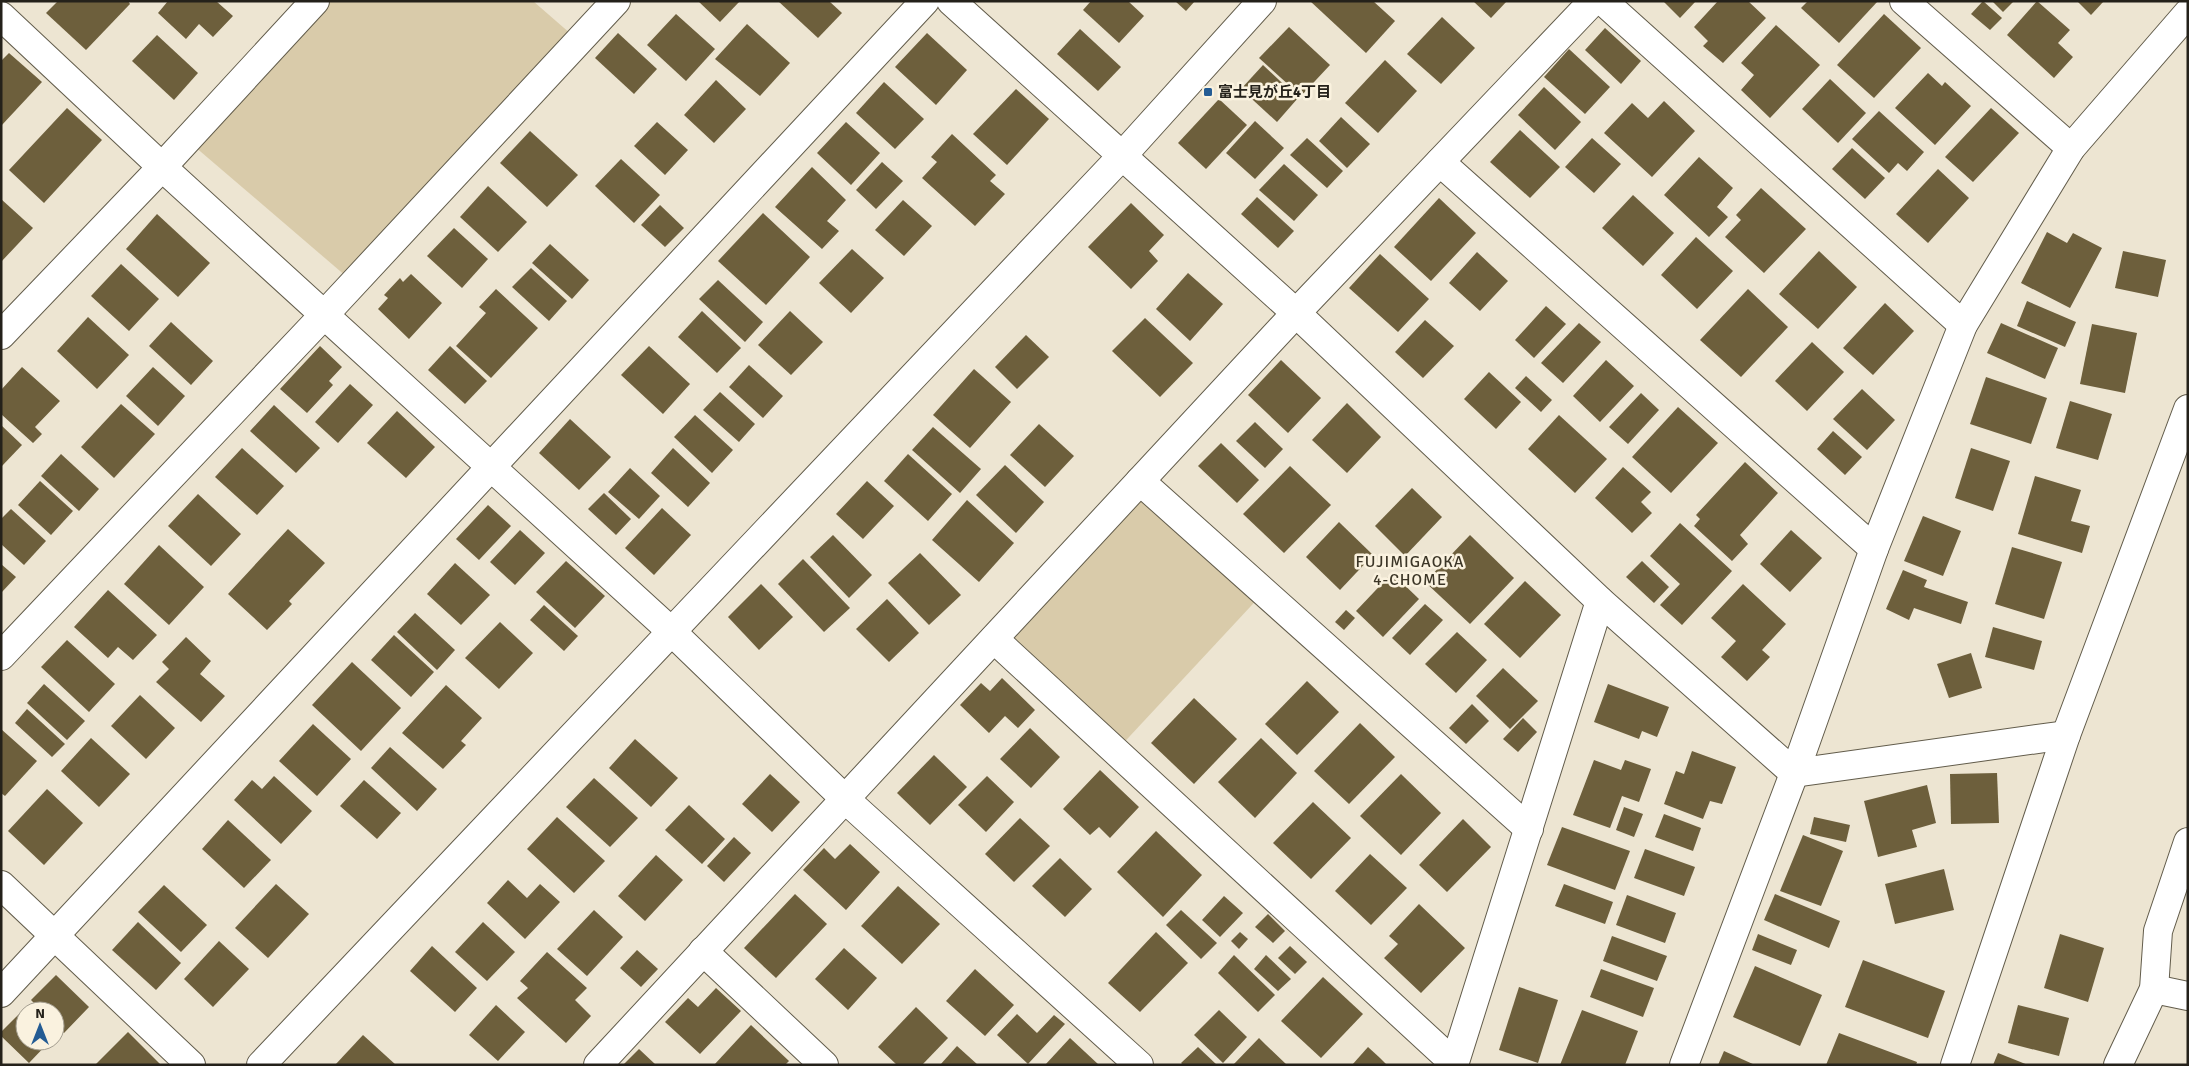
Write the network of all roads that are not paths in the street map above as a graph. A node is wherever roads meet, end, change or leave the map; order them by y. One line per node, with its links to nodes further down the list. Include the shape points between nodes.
1 (11, 1): 10 (street)
2 (315, 1): 16 (street)
3 (616, 1): 18 (street)
4 (925, 1): 22 (street)
5 (951, 1): 14 (street)
6 (1262, 1): 14 (street)
7 (1593, 1): 15 (street)
8 (1603, 1): 19 (street)
9 (1904, 1): 13 (street)
10 (1, 12)
11 (2188, 13): 13 (street)
12 (1, 16): 16 (street)
13 (2071, 148): 19 (street)
14 (1122, 156): 17 (street); 26 (street)
15 (1440, 162): 17 (street); 24 (street)
16 (162, 167): 18 (street); 20 (street)
17 (1296, 313): 23 (street); 25 (street)
18 (324, 315): 22 (street); 28 (street)
19 (1963, 325): 24 (street)
20 (1, 335)
21 (2188, 409): 29 (street)
22 (491, 468): 26 (street); 35 (street)
23 (1140, 481): 27 (street); 32 (street)
24 (1874, 549): 30 (street)
25 (1600, 601): 30 (street); 32 (street)
26 (672, 632): 31 (street); 41 (street)
27 (994, 639): 31 (street); 45 (street)
28 (1, 656)
29 (2066, 734): 30 (street); 47 (street)
30 (1794, 773): 46 (street)
31 (845, 799): 36 (street); 44 (street)
32 (1529, 829): 45 (street)
33 (2188, 842): 37 (street, via 2158,930)
34 (1, 885): 35 (street)
35 (55, 936): 38 (street); 40 (street)
36 (704, 952): 42 (street); 43 (street)
37 (2154, 989): 39 (street); 48 (street)
38 (1, 993)
39 (2188, 996)
40 (191, 1065)
41 (261, 1065)
42 (598, 1065)
43 (824, 1065)
44 (1139, 1065)
45 (1455, 1065)
46 (1684, 1065)
47 (1954, 1065)
48 (2118, 1065)

